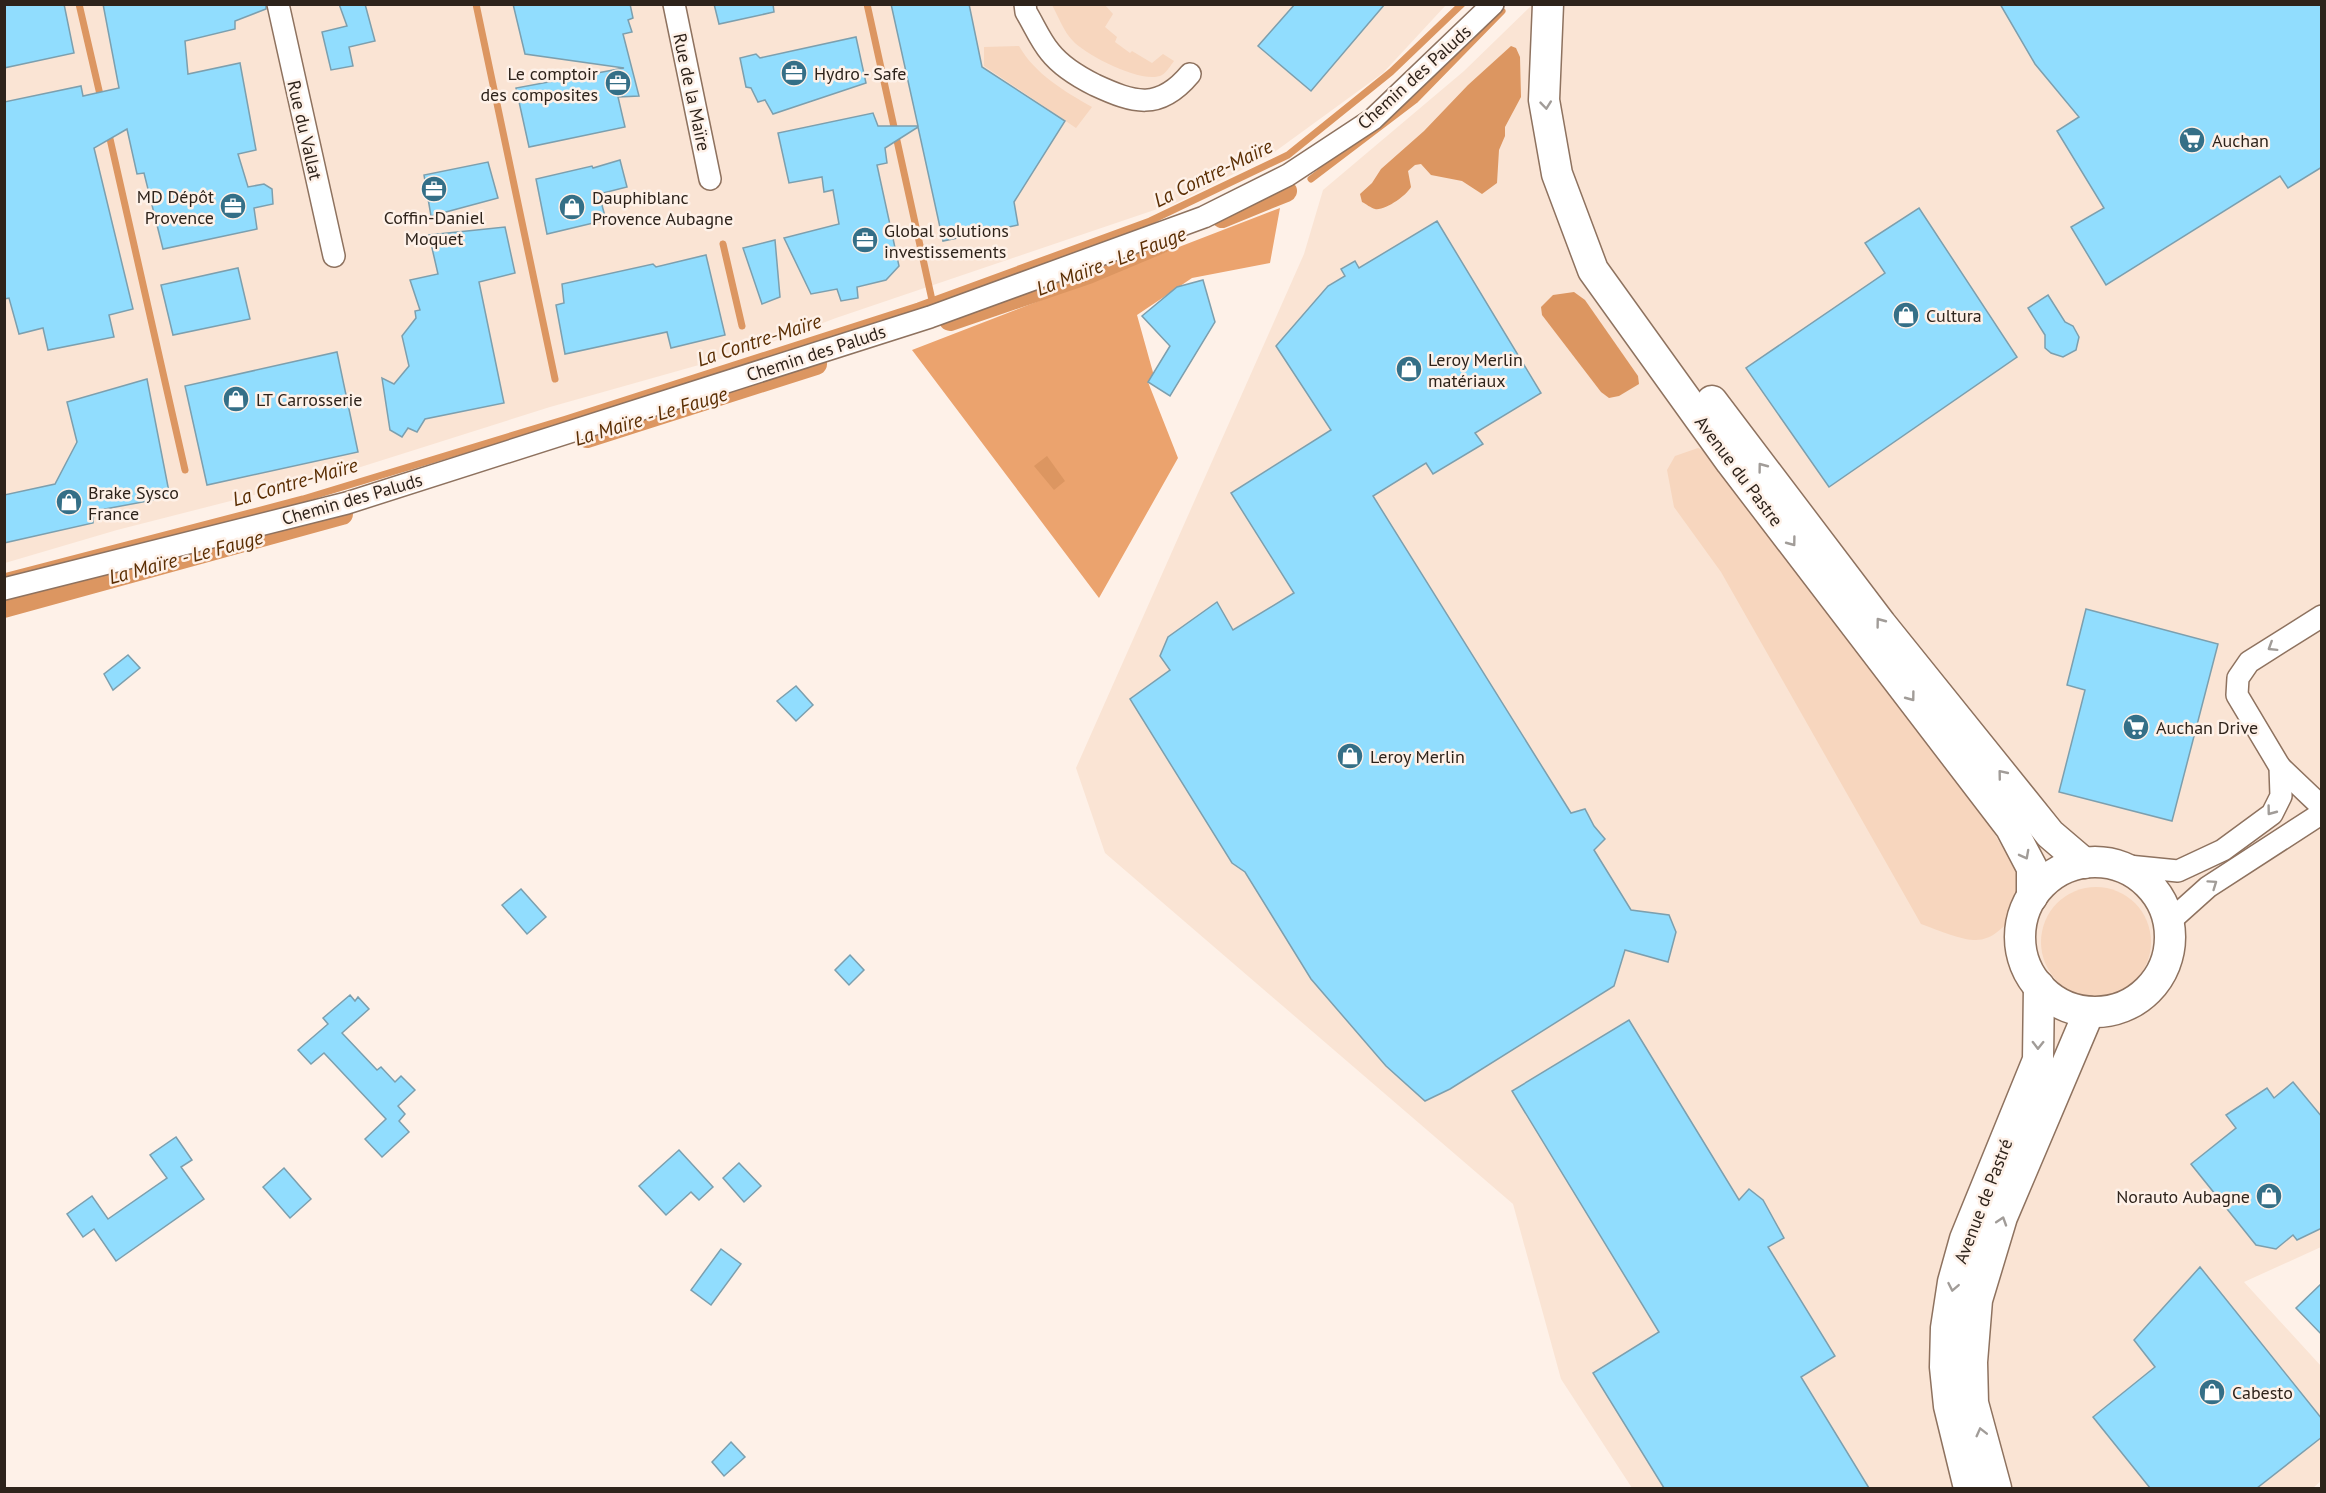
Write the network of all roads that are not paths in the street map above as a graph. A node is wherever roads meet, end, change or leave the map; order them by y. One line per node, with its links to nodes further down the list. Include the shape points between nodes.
1 (278, 4): 9 (street, Rue du Vallat)
2 (674, 4): 8 (street, Rue de la Maïre)
3 (1025, 4): 7 (street, via 1050,53 1079,77 1127,100 1155,100 1179,87)
4 (1493, 4): 10 (street, Chemin des Paluds, via 1373,119 1288,175 1204,217 930,317 347,503)
5 (1548, 4): 17 (street, Avenue du Pastre, one-way to 17, via 1546,111 1557,174 1593,270 1731,462 2010,828 2032,868)
6 (1568, 4): 15 (street, Avenue du Pastre, one-way to 6, via 2050,834 1881,624 1616,270 1580,185 1569,131 1565,93)
7 (1190, 74)
8 (710, 179)
9 (334, 256)
10 (4, 589)
11 (2322, 616): 12 (street, one-way to 12, via 2249,662 2238,678 2236,695)
12 (2280, 767): 13 (street); 16 (street, one-way to 16, via 2281,796 2272,814 2223,850 2178,871)
13 (2322, 807)
14 (2322, 813): 18 (street, one-way to 14, via 2208,886)
15 (2084, 863): 16 (street); 17 (street, via 2049,878)
16 (2118, 866): 18 (street, via 2151,885)
17 (2032, 897): 19 (street, via 2020,940 2023,961)
18 (2169, 922): 20 (street, via 2167,959 2153,985 2144,995 2117,1009)
19 (2039, 986): 20 (street, via 2056,1001); 21 (street, Avenue de Pastré, one-way to 21, via 2038,1060 1965,1239 1946,1328 1948,1406)
20 (2089, 1012): 22 (street, Avenue de Pastré, one-way to 20, via 1973,1403 1977,1300 2002,1217)
21 (1969, 1488)
22 (1996, 1488)

